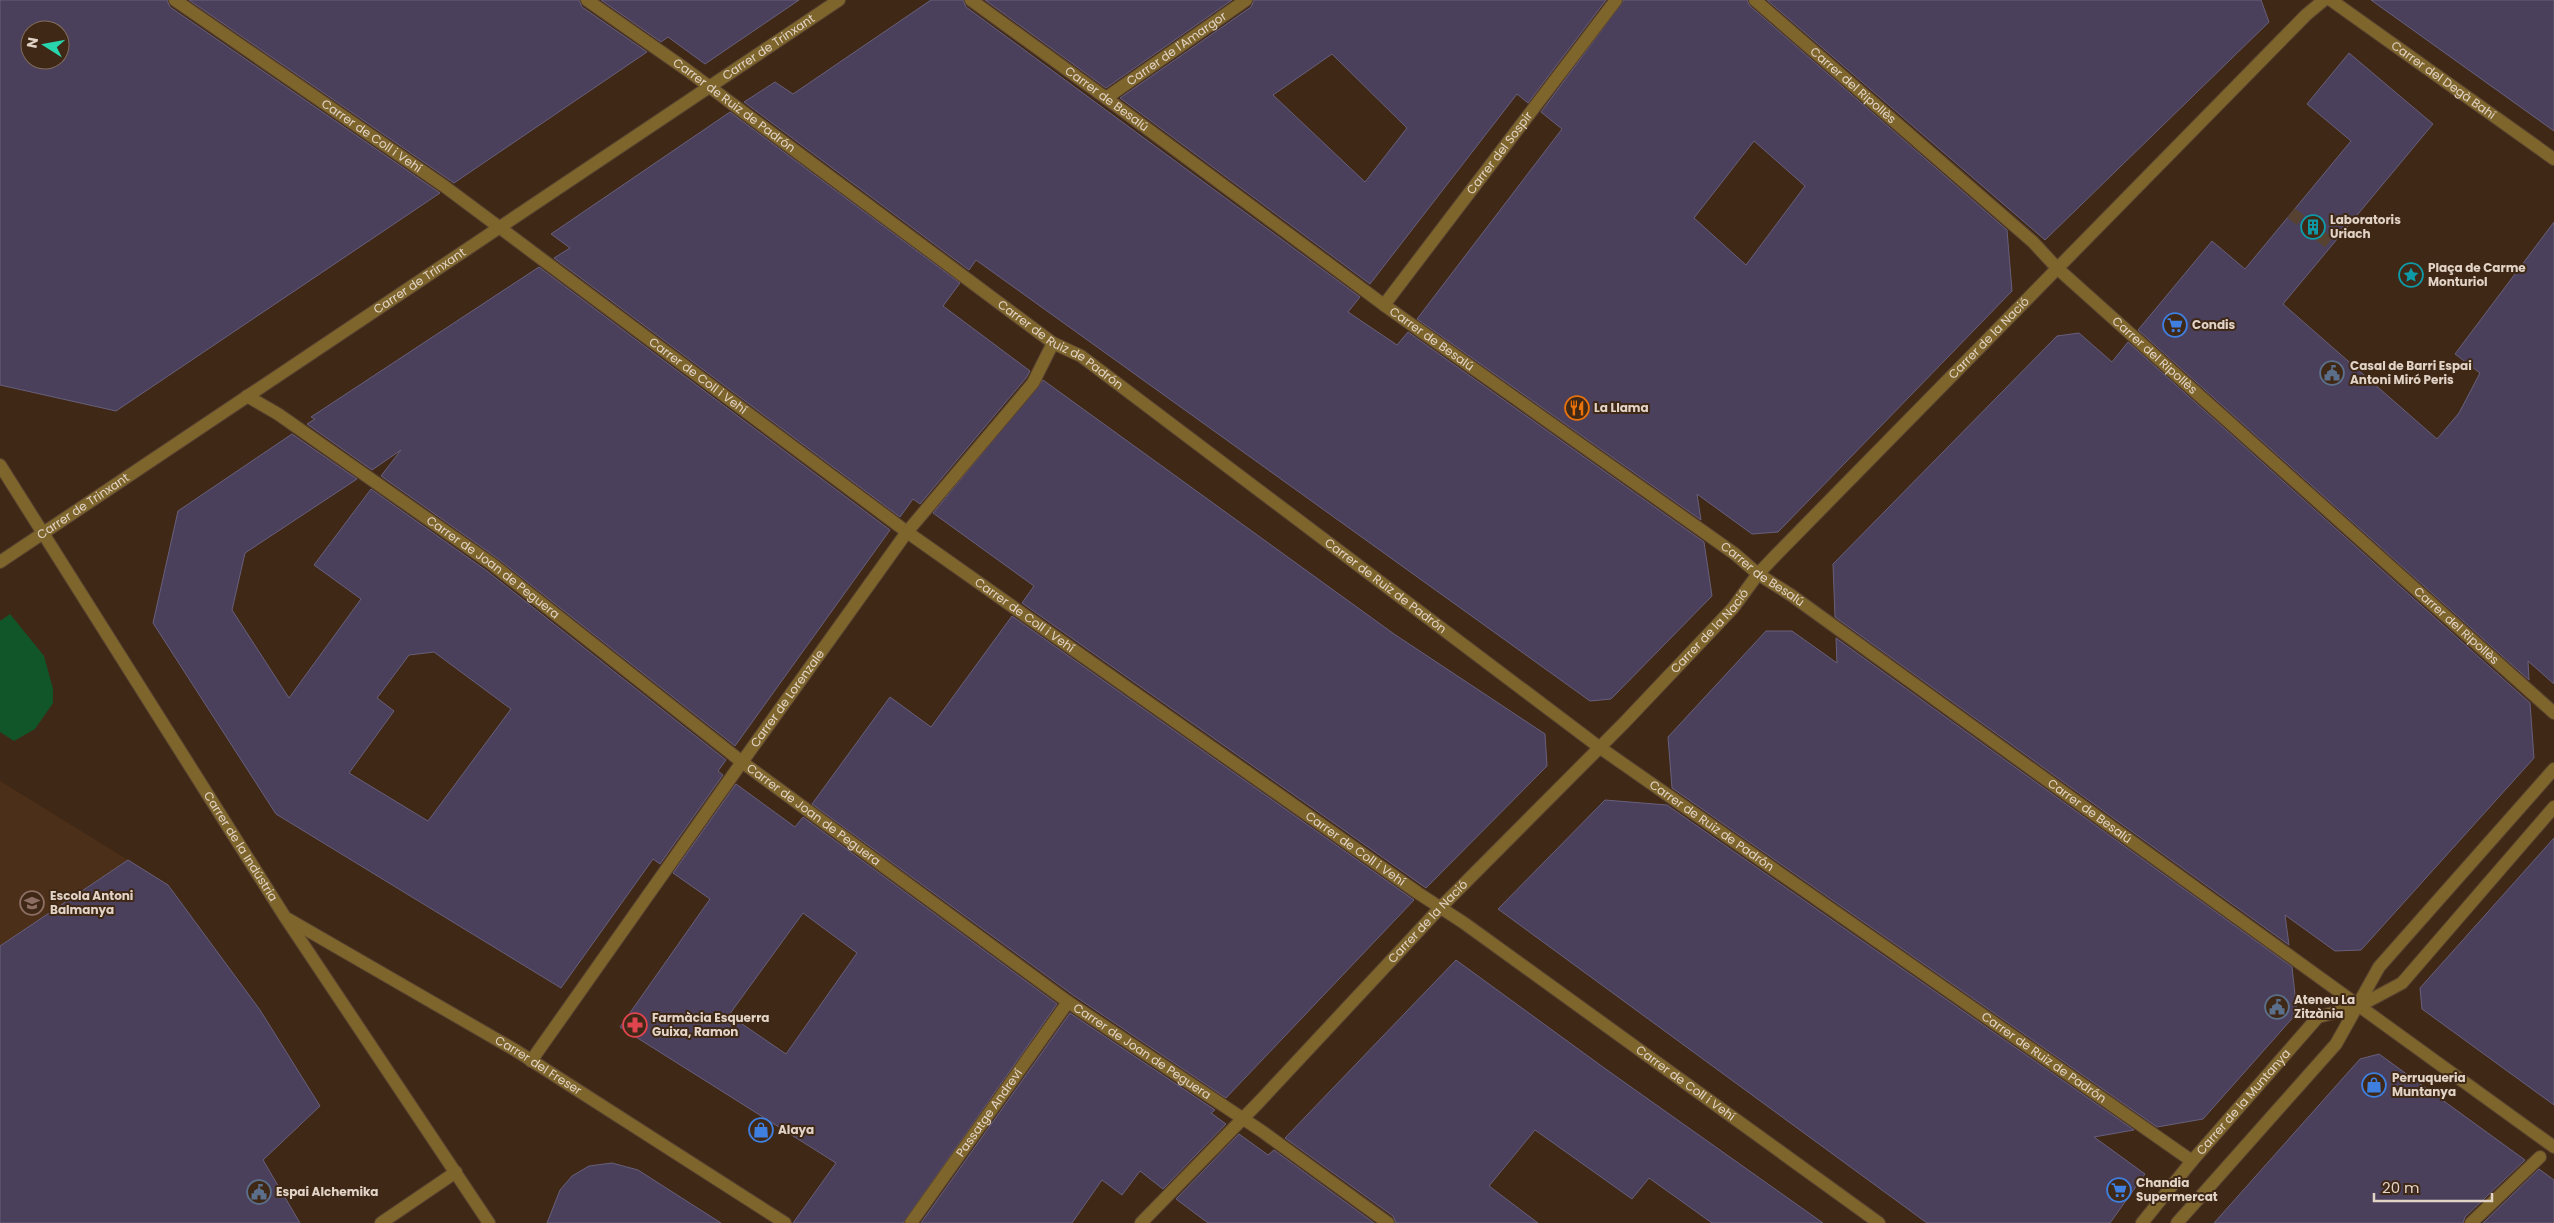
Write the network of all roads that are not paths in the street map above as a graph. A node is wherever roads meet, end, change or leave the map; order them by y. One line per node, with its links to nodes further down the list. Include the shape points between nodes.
1 (175, 0): 13 (street, Carrer de Coll i Vehí)
2 (587, 0): 10 (street, Carrer de Ruiz de Padrón)
3 (839, 0): 10 (street, Carrer de Trinxant)
4 (971, 0): 11 (street, Carrer de Besalú)
5 (1246, 0): 11 (street, Carrer de l'Amargor)
6 (1616, 0): 15 (street, Carrer del Sospir)
7 (1755, 0): 14 (street, Carrer del Ripollès, via 2033,242)
8 (2324, 0): 14 (street, Carrer de la Nació)
9 (2331, 0): 12 (street, Carrer del Degà Bahí)
10 (710, 87): 13 (street, Carrer de Trinxant); 16 (street, Carrer de Ruiz de Padrón)
11 (1106, 98): 15 (street, Carrer de Besalú)
12 (2554, 159)
13 (500, 227): 17 (street, Carrer de Trinxant); 20 (street, Carrer de Coll i Vehí)
14 (2057, 268): 22 (street, Carrer de la Nació); 23 (street, Carrer del Ripollès)
15 (1384, 305): 22 (street, Carrer de Besalú, via 1735,554)
16 (1053, 343): 20 (street, Carrer de Lorenzale, via 1033,383); 24 (street, Carrer de Ruiz de Padrón, via 1081,356)
17 (247, 396): 19 (street, Carrer de Trinxant); 25 (street, Carrer de Joan de Peguera, via 278,414 492,564)
18 (0, 465): 19 (street, Carrer de la Indústria)
19 (44, 532): 21 (street, Carrer de Trinxant); 29 (street, Carrer de la Indústria)
20 (907, 532): 25 (street, Carrer de Lorenzale); 28 (street, Carrer de Coll i Vehí)
21 (0, 562)
22 (1758, 574): 24 (street, Carrer de la Nació, via 1734,608); 31 (street, Carrer de Besalú)
23 (2554, 713)
24 (1599, 747): 28 (street, Carrer de la Nació); 36 (street, Carrer de Ruiz de Padrón)
25 (742, 762): 30 (street, Carrer de Joan de Peguera); 32 (street, Carrer de Lorenzale)
26 (2554, 769): 31 (street, via 2379,967)
27 (2554, 807): 31 (street, Carrer de la Muntanya, via 2402,983)
28 (1440, 908): 33 (street, Carrer de la Nació); 44 (street, Carrer de Coll i Vehí)
29 (285, 917): 32 (street, Carrer del Freser); 37 (street, Carrer de la Indústria)
30 (1068, 1002): 33 (street, Carrer de Joan de Peguera); 41 (street, Passatge Andreví)
31 (2359, 1006): 34 (street, Carrer de Besalú); 36 (street, Carrer de la Muntanya, via 2318,1017); 46 (street, via 2336,1044)
32 (531, 1062): 40 (street, Carrer del Freser)
33 (1241, 1119): 42 (street, Carrer de la Nació); 43 (street, Carrer de Joan de Peguera)
34 (2554, 1147)
35 (2540, 1157): 47 (street)
36 (2192, 1161): 45 (street, Carrer de la Muntanya)
37 (456, 1172): 38 (street); 39 (street, Carrer de la Indústria)
38 (381, 1223)
39 (489, 1223)
40 (785, 1223)
41 (912, 1223)
42 (1141, 1223)
43 (1388, 1223)
44 (1879, 1223)
45 (2142, 1223)
46 (2177, 1223)
47 (2471, 1223)

